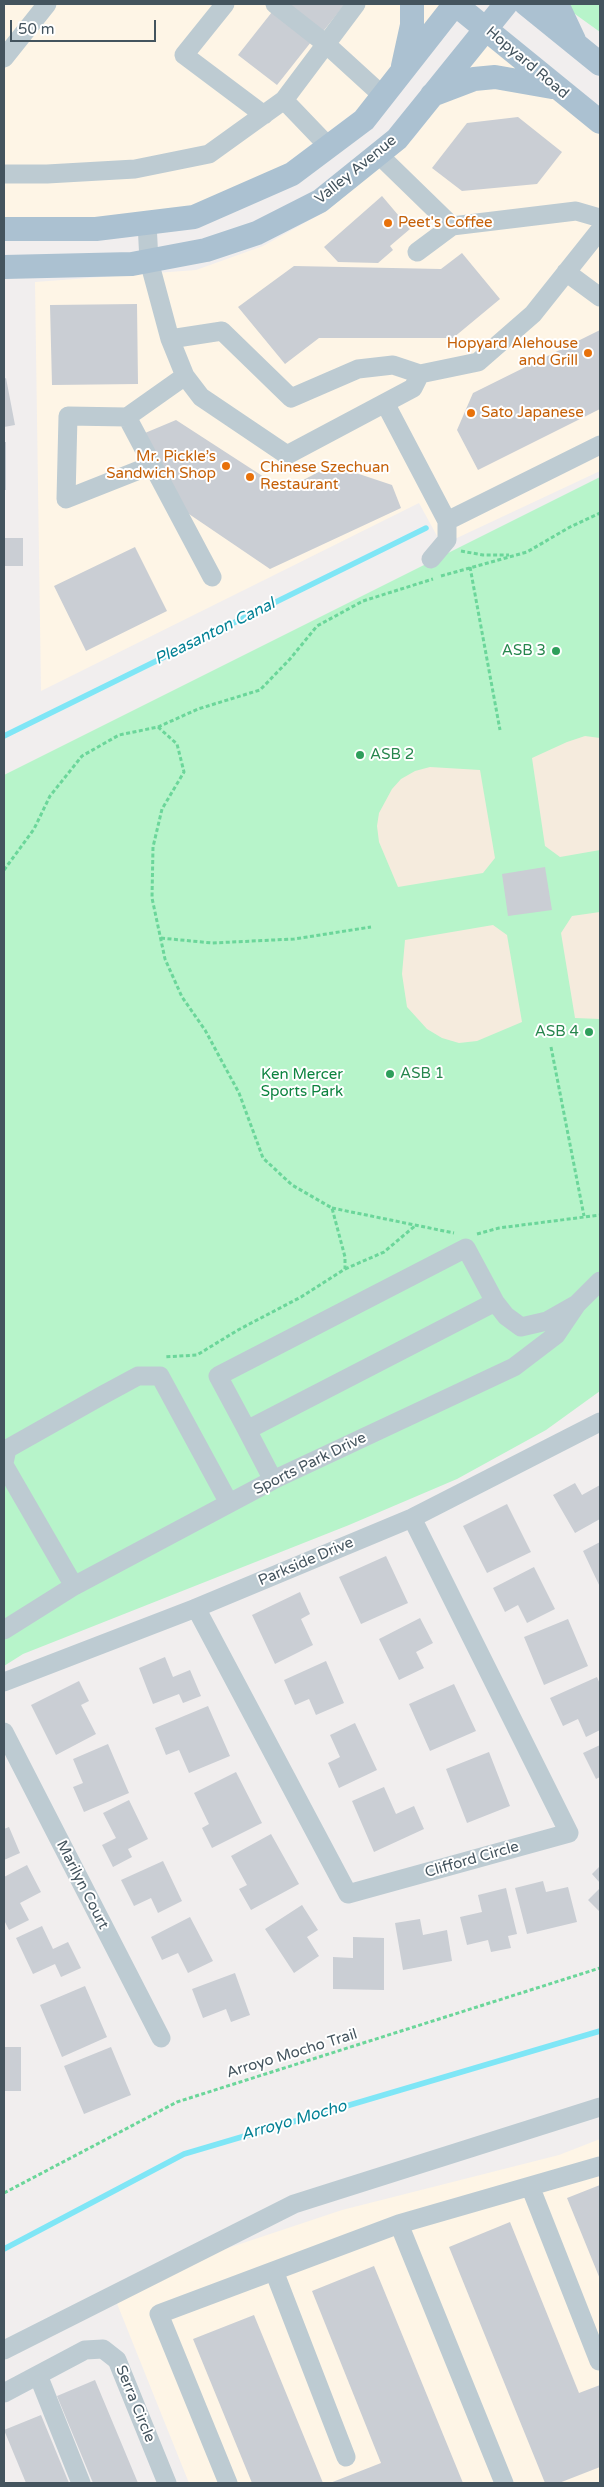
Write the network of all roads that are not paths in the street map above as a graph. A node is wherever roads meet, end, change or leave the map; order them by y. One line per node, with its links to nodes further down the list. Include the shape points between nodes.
1 (47, 4): 13 (street)
2 (225, 4): 20 (street, via 184,55)
3 (275, 4): 11 (street)
4 (356, 4): 11 (street)
5 (412, 4): 15 (main road, via 412,25)
6 (455, 4): 10 (main road, Hopyard Road); 15 (main road)
7 (506, 4): 10 (main road, Valley Avenue)
8 (526, 4): 12 (main road)
9 (557, 4): 12 (main road)
10 (485, 28): 16 (main road, Hopyard Road); 18 (main road, Valley Avenue)
11 (326, 44): 17 (street); 19 (street)
12 (577, 46): 14 (main road)
13 (4, 58)
14 (600, 64)
15 (401, 72): 17 (main road)
16 (555, 87): 18 (main road, via 495,77 474,79); 21 (main road, Hopyard Road)
17 (383, 96): 22 (main road, via 364,120)
18 (431, 96): 23 (main road, Valley Avenue, via 396,139)
19 (284, 100): 20 (street); 22 (street)
20 (264, 115): 24 (street, via 209,154 135,169)
21 (600, 122)
22 (329, 147): 26 (main road, via 292,174 194,217)
23 (378, 154): 27 (street); 31 (main road, Valley Avenue, via 320,201 257,233 206,250)
24 (4, 174)
25 (600, 218): 27 (street, via 576,211)
26 (147, 223): 28 (main road, via 96,229); 31 (street)
27 (452, 226): 30 (street)
28 (4, 229)
29 (600, 230): 33 (street)
30 (417, 252)
31 (148, 261): 32 (main road, Valley Avenue); 35 (street)
32 (4, 267)
33 (566, 272): 34 (street); 36 (street, via 533,314 478,362)
34 (600, 297)
35 (170, 339): 36 (street, via 222,332 291,398 358,369 393,365); 37 (street)
36 (420, 374): 38 (street, via 413,388)
37 (184, 376): 38 (street, via 201,396 287,455); 39 (street)
38 (385, 403): 42 (street)
39 (127, 417): 41 (street); 41 (street, via 68,416 66,499)
40 (600, 445): 42 (street)
41 (152, 465): 44 (street)
42 (447, 520): 43 (street, via 447,540)
43 (436, 553)
44 (212, 577)
45 (600, 1281): 47 (street, Sports Park Drive)
46 (495, 1302): 47 (street, via 506,1316 521,1326 547,1321); 49 (street); 49 (street, via 466,1248 218,1376)
47 (577, 1304): 51 (street, Sports Park Drive, via 556,1335 514,1367)
48 (600, 1422): 53 (street, Parkside Drive)
49 (247, 1430): 51 (street)
50 (4, 1464): 52 (street, via 7,1449 138,1376 160,1376); 54 (street)
51 (273, 1480): 52 (street, Sports Park Drive)
52 (229, 1503): 54 (street, Sports Park Drive)
53 (412, 1518): 55 (street, Parkside Drive); 55 (street, Clifford Circle, via 569,1833 348,1894)
54 (74, 1586): 56 (street, Sports Park Drive)
55 (196, 1608): 57 (street, Parkside Drive)
56 (4, 1630)
57 (4, 1682)
58 (4, 1732): 59 (street, Marilyn Court)
59 (161, 2038)
60 (600, 2107): 65 (street, via 294,2204)
61 (600, 2166): 62 (street)
62 (530, 2186): 63 (street); 66 (street)
63 (399, 2224): 64 (street); 73 (street)
64 (274, 2271): 69 (street); 72 (street, via 159,2314)
65 (4, 2350)
66 (599, 2361)
67 (38, 2375): 68 (street, Serra Circle); 70 (street); 71 (street, Serra Circle, via 85,2350 104,2348 117,2360)
68 (4, 2393)
69 (346, 2457)
70 (81, 2483)
71 (167, 2483)
72 (228, 2483)
73 (504, 2483)

